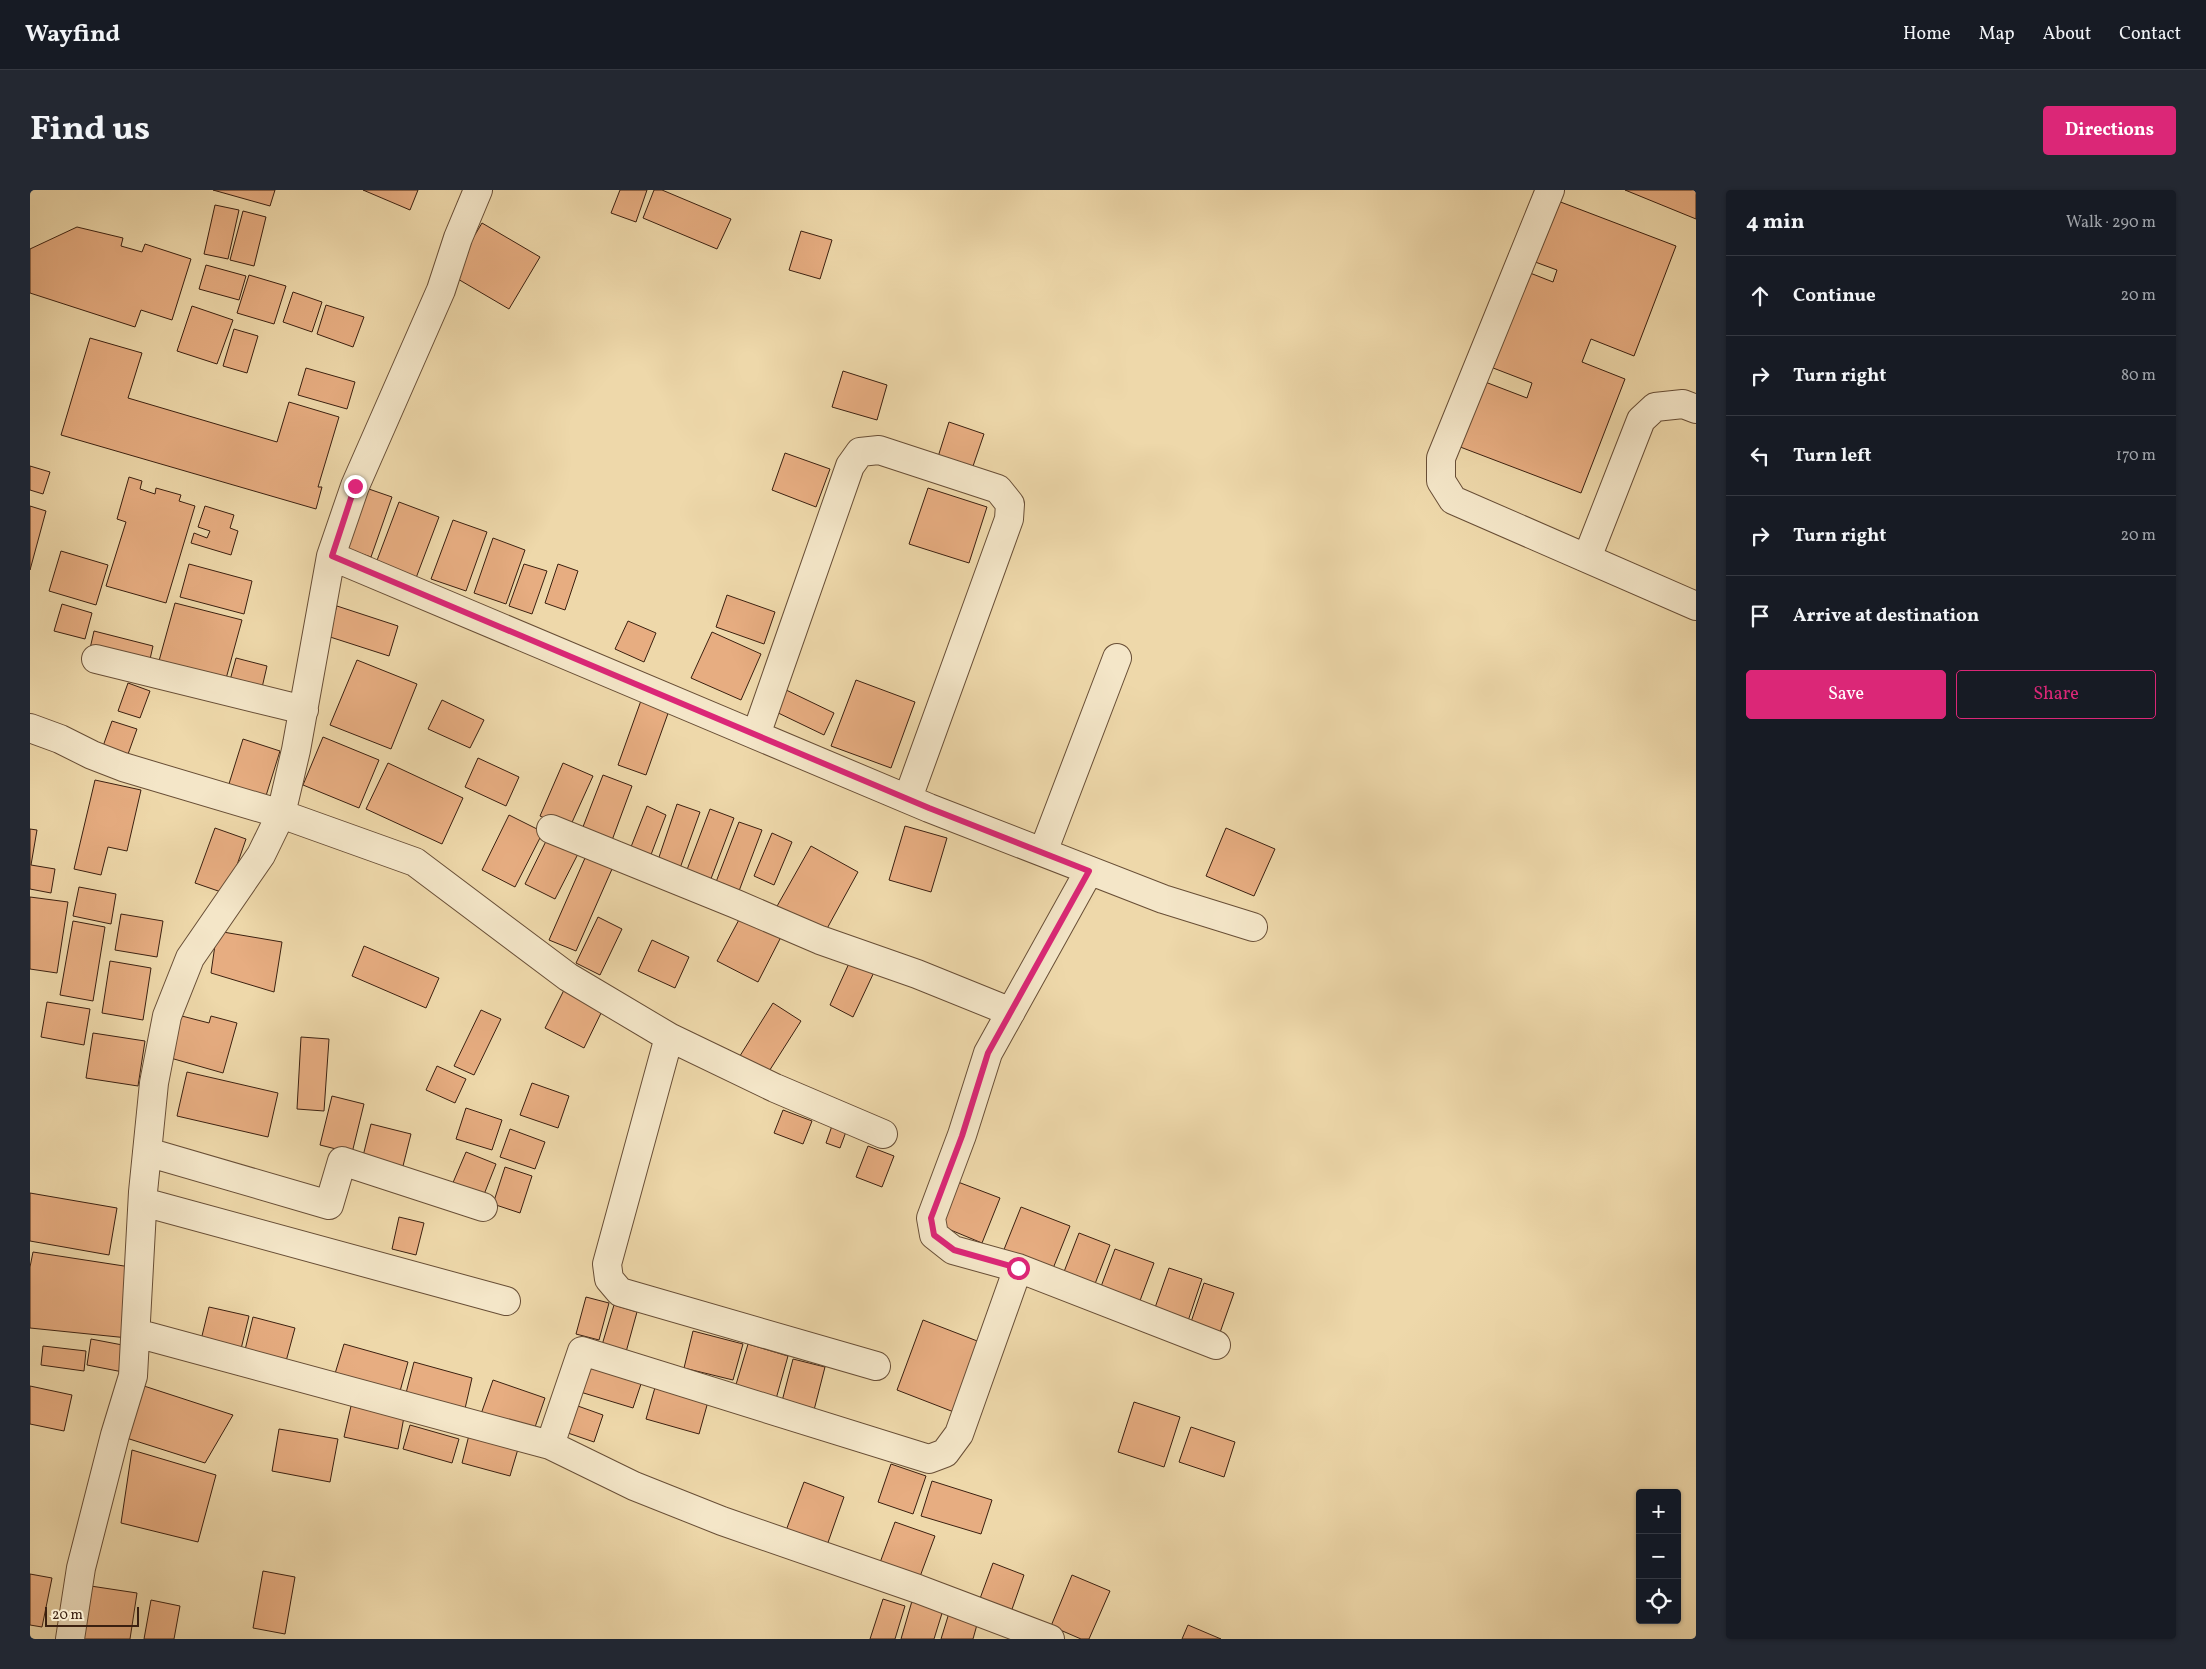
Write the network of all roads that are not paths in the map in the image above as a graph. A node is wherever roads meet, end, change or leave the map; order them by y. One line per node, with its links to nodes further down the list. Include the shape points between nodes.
1 (478, 190): 4 (street, via 441,290 355,486)
2 (1550, 190): 5 (street, via 1441,458 1441,481 1453,500)
3 (1696, 409): 5 (street, via 1683,404 1656,407 1641,420)
4 (332, 556): 9 (street); 11 (street)
5 (1587, 558): 6 (street)
6 (1696, 606)
7 (1117, 658): 15 (street)
8 (96, 659): 9 (street)
9 (304, 710): 13 (street)
10 (30, 728): 13 (street, via 124,767)
11 (756, 734): 12 (street); 12 (street, via 850,466 860,452 879,450 998,489 1010,504 1009,519)
12 (908, 798): 15 (street)
13 (281, 814): 19 (street, via 415,862 568,977); 21 (street, via 261,855 190,958 167,1016 154,1083)
14 (551, 828): 18 (street, via 820,940 917,974)
15 (1042, 852): 16 (street)
16 (1089, 871): 17 (street, via 1162,899); 18 (street)
17 (1253, 927)
18 (1010, 1012): 24 (street, via 988,1053 962,1136 931,1218 934,1235 954,1250)
19 (669, 1037): 20 (street, via 775,1088); 28 (street, via 607,1264 609,1279 620,1292)
20 (883, 1134)
21 (148, 1152): 22 (street); 23 (street, via 329,1205 342,1161)
22 (143, 1202): 25 (street); 26 (street)
23 (483, 1207)
24 (1018, 1268): 27 (street); 29 (street, via 959,1434 945,1453 929,1459 582,1351)
25 (506, 1301)
26 (136, 1333): 29 (street); 30 (street, via 133,1376 81,1568)
27 (1216, 1345)
28 (876, 1366)
29 (550, 1445): 31 (street, via 634,1486 713,1518)
30 (70, 1639)
31 (1050, 1639)

